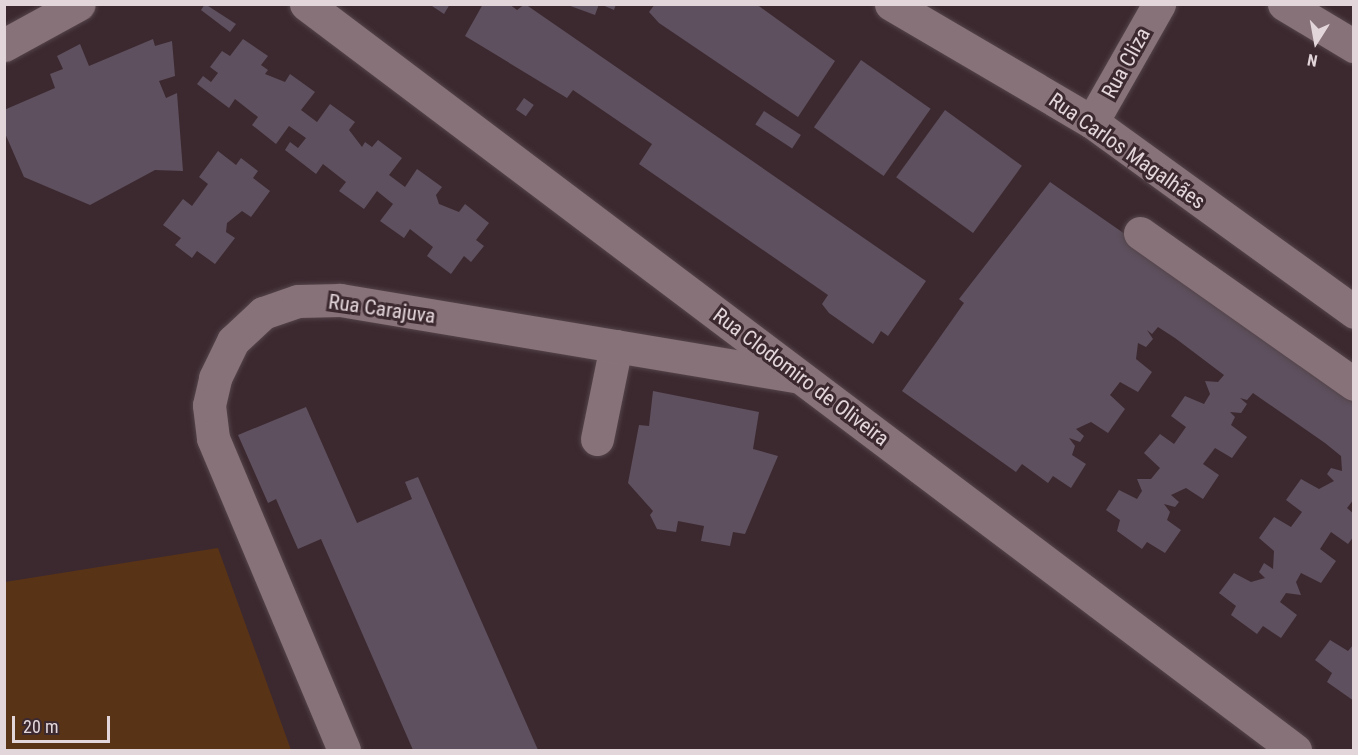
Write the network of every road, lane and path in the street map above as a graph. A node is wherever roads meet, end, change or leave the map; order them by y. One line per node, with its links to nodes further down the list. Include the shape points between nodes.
1 (79, 4): 6 (street)
2 (306, 4): 12 (street, Rua Clodomiro de Oliveira)
3 (891, 4): 8 (street, Rua Carlos Magalhães)
4 (1159, 4): 8 (street, Rua Cliza)
5 (1284, 4): 7 (street)
6 (4, 45)
7 (1353, 46)
8 (1092, 122): 10 (street, Rua Carlos Magalhães)
9 (1140, 233): 13 (street)
10 (1353, 312)
11 (616, 346): 12 (street, Rua Carajuva); 14 (street); 15 (street, Rua Carajuva, via 340,300 298,301 263,313 233,341 211,396 213,438)
12 (800, 377): 16 (street, Rua Clodomiro de Oliveira)
13 (1353, 384)
14 (597, 438)
15 (344, 750)
16 (1295, 750)

